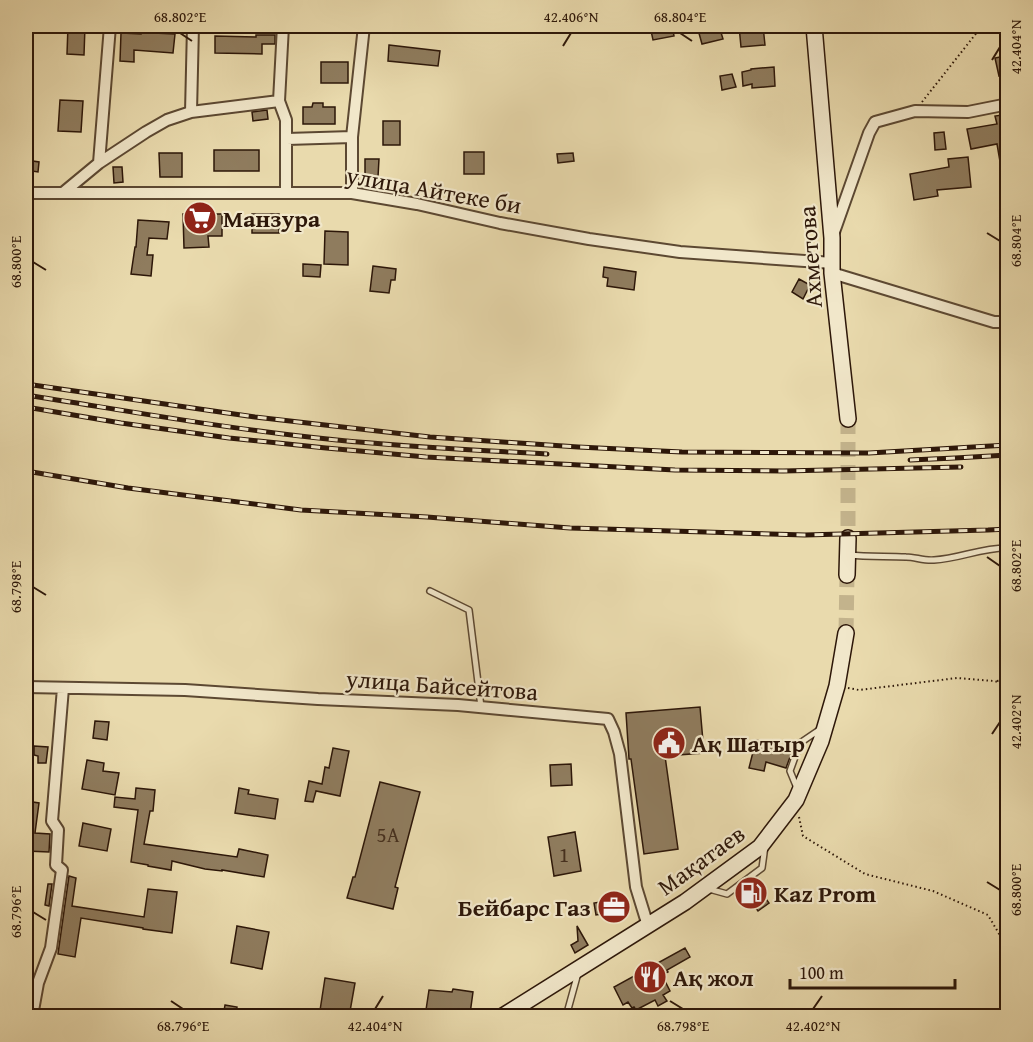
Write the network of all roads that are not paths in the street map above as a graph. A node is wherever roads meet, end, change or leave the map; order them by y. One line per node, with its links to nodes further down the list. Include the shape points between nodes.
1 (110, 26): 11 (street)
2 (193, 26): 8 (street)
3 (283, 26): 6 (street)
4 (364, 26): 9 (street)
5 (814, 26): 16 (main road, Ахметова)
6 (279, 101): 8 (street); 10 (street)
7 (1008, 104): 16 (street, via 968,112 915,111 875,122)
8 (192, 112): 11 (street, via 167,120)
9 (352, 137): 10 (street); 15 (street)
10 (287, 139): 13 (street)
11 (99, 163): 12 (street)
12 (64, 192): 13 (street, улица Айтеке би); 14 (street, улица Айтеке би)
13 (286, 192): 15 (street, улица Айтеке би)
14 (26, 193)
15 (352, 193): 17 (street, улица Айтеке би, via 589,239)
16 (832, 238): 17 (main road, Ахметова)
17 (832, 268): 18 (street, улица Айтеке би, via 994,322); 19 (main road, Ахметова)
18 (1008, 322)
19 (848, 419)
20 (848, 538): 22 (main road)
21 (1008, 548): 22 (lane, via 933,560)
22 (848, 555): 23 (main road)
23 (847, 575)
24 (430, 591): 28 (lane, via 469,610)
25 (846, 633): 29 (main road, Мақатаев, via 837,686 821,741 797,796 760,847)
26 (26, 687): 27 (street, улица Байсейтова)
27 (63, 688): 28 (street, улица Байсейтова, via 185,690); 32 (street, via 52,821 58,830 56,864 62,870 51,948 38,983)
28 (481, 707): 29 (street, улица Байсейтова, via 608,719 620,754 636,887)
29 (648, 926): 30 (main road, Мақатаев)
30 (579, 969): 31 (main road, Мақатаев); 35 (lane, via 567,1013)
31 (519, 1006): 33 (main road, Мақатаев); 34 (lane)
32 (32, 1017)
33 (503, 1017)
34 (539, 1017)
35 (561, 1017)

